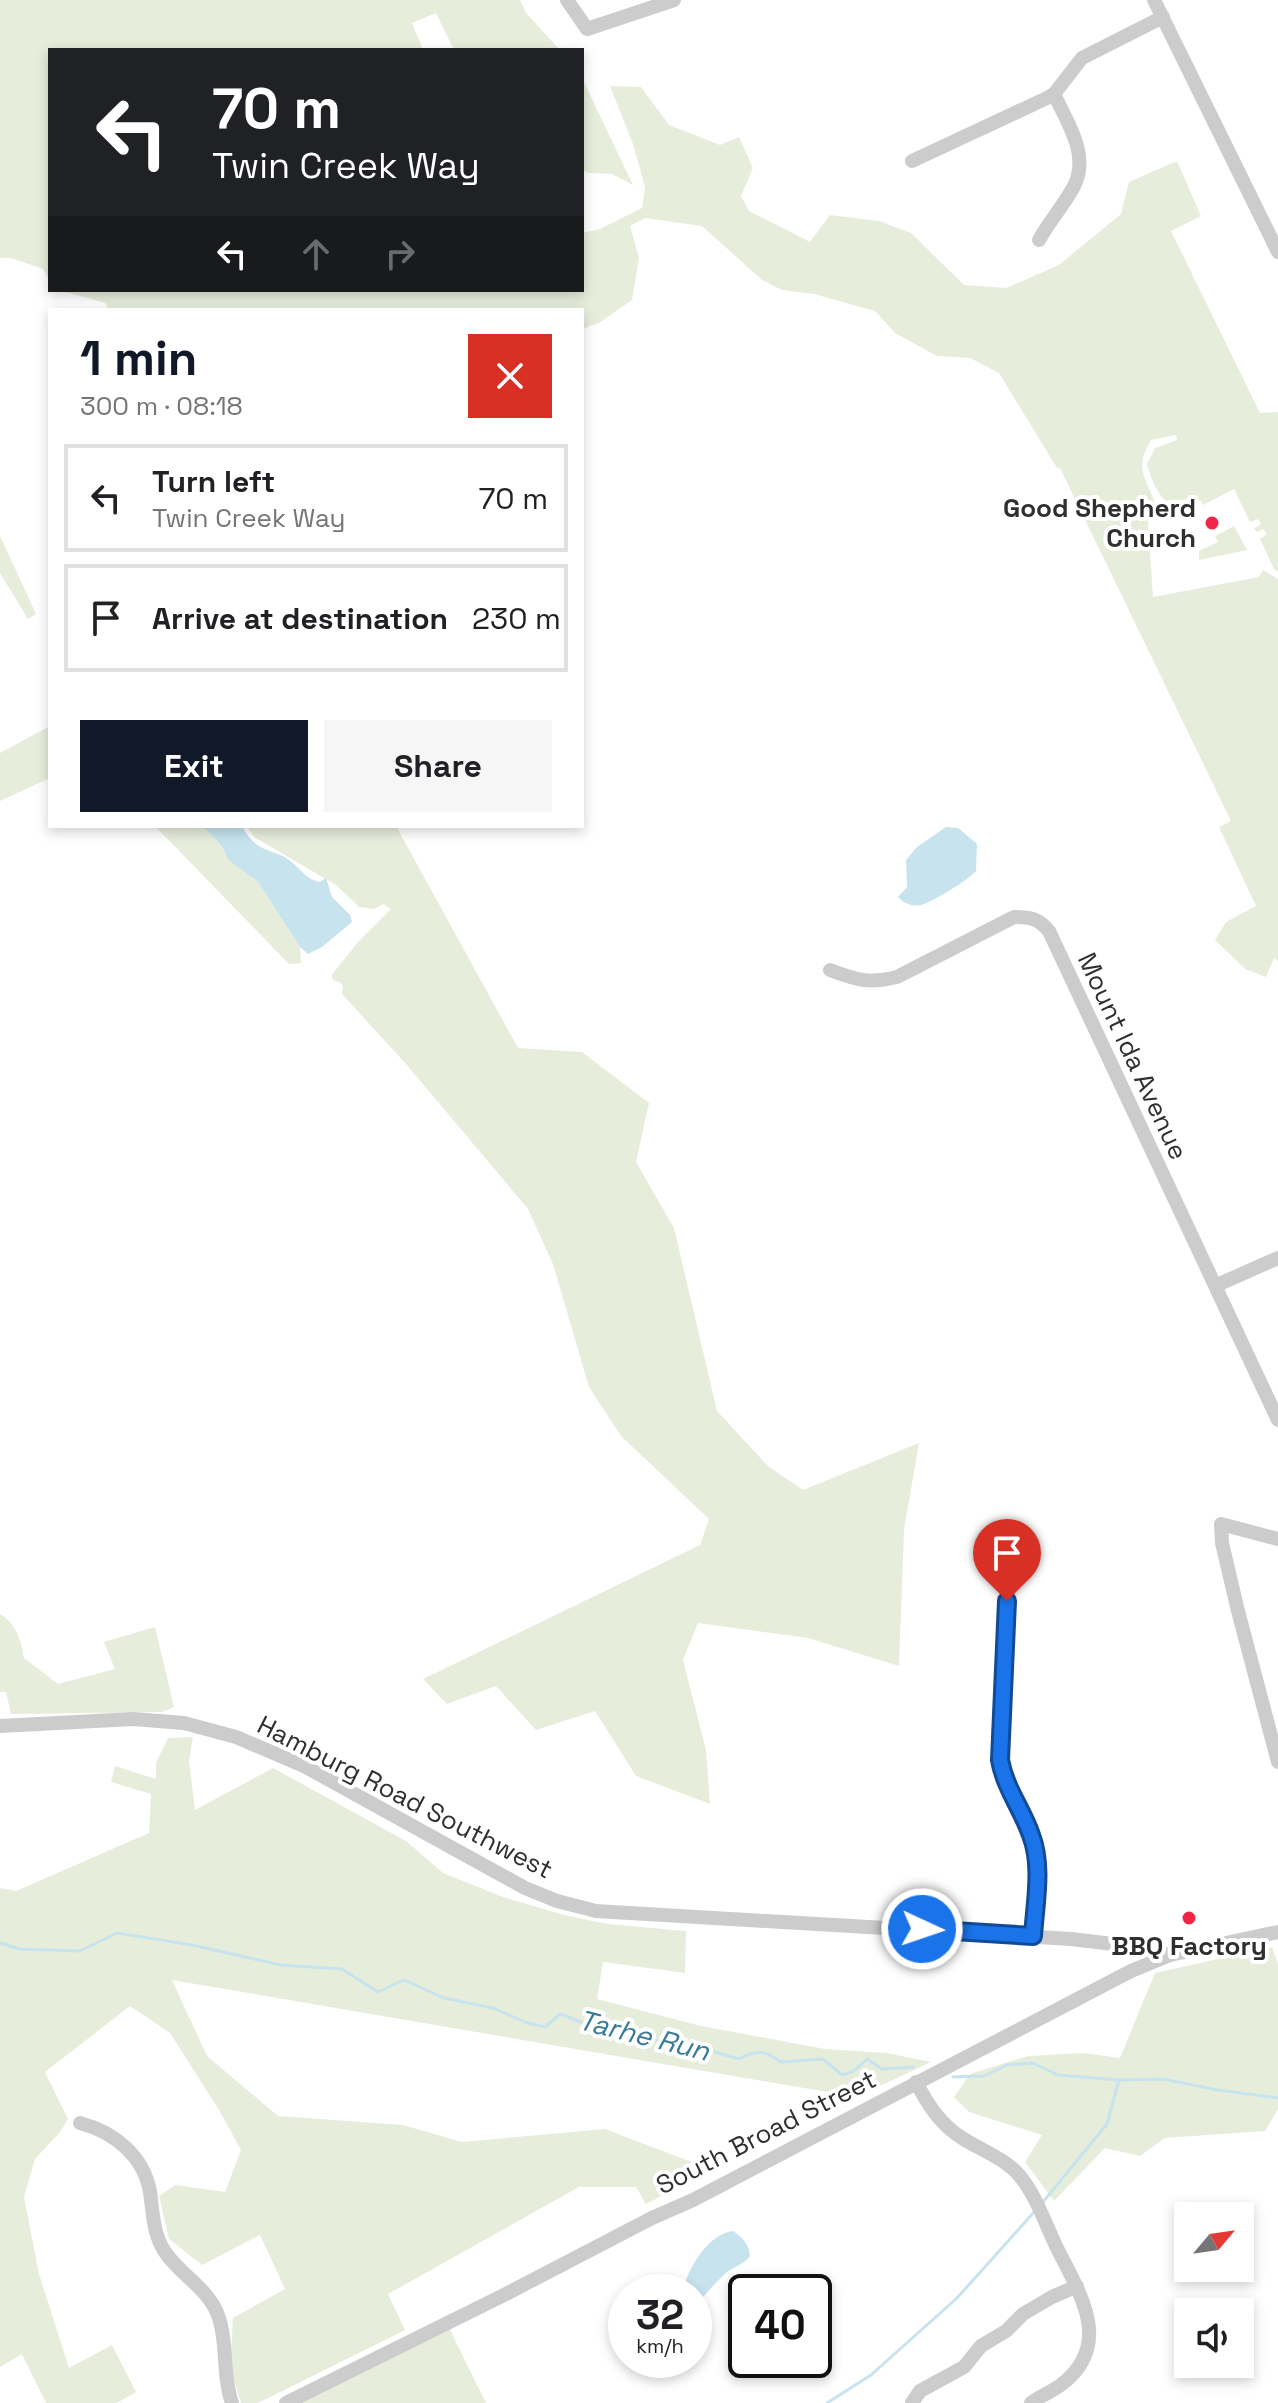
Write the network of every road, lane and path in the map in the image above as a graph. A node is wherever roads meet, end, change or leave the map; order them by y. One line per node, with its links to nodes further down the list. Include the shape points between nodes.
1 (567, 0): 2 (street, via 587,29)
2 (674, 0)
3 (1154, 0): 4 (street)
4 (1163, 17): 5 (street, via 1082,58); 8 (street)
5 (1054, 94): 6 (street); 7 (street, via 1075,139 1079,167 1073,188)
6 (912, 161)
7 (1039, 240)
8 (1277, 248)
9 (830, 970): 11 (street, Mount Ida Avenue, via 861,982 879,982 1014,917 1040,921)
10 (1278, 1258): 11 (street)
11 (1217, 1285): 12 (street, Mount Ida Avenue)
12 (1278, 1420)
13 (1010, 1539): 18 (street, via 1000,1760 1035,1847)
14 (1278, 1539): 16 (street, via 1221,1524)
15 (0, 1726): 18 (street, Hamburg Road Southwest, via 133,1719 184,1723 236,1737 304,1766 525,1888 596,1911)
16 (1278, 1762)
17 (1278, 1932): 19 (street, South Broad Street)
18 (1033, 1936): 19 (street, Hamburg Road Southwest)
19 (1170, 1955): 20 (street, South Broad Street)
20 (916, 2082): 22 (street, via 939,2120 1019,2175); 24 (street, South Broad Street)
21 (80, 2123): 23 (street, via 117,2140 143,2170 163,2250 203,2290 218,2316)
22 (1077, 2286): 25 (street, via 1023,2314 981,2346 964,2367 920,2391); 26 (street, via 1089,2324 1086,2352 1071,2376)
23 (232, 2403)
24 (286, 2403)
25 (912, 2403)
26 (1031, 2403)

